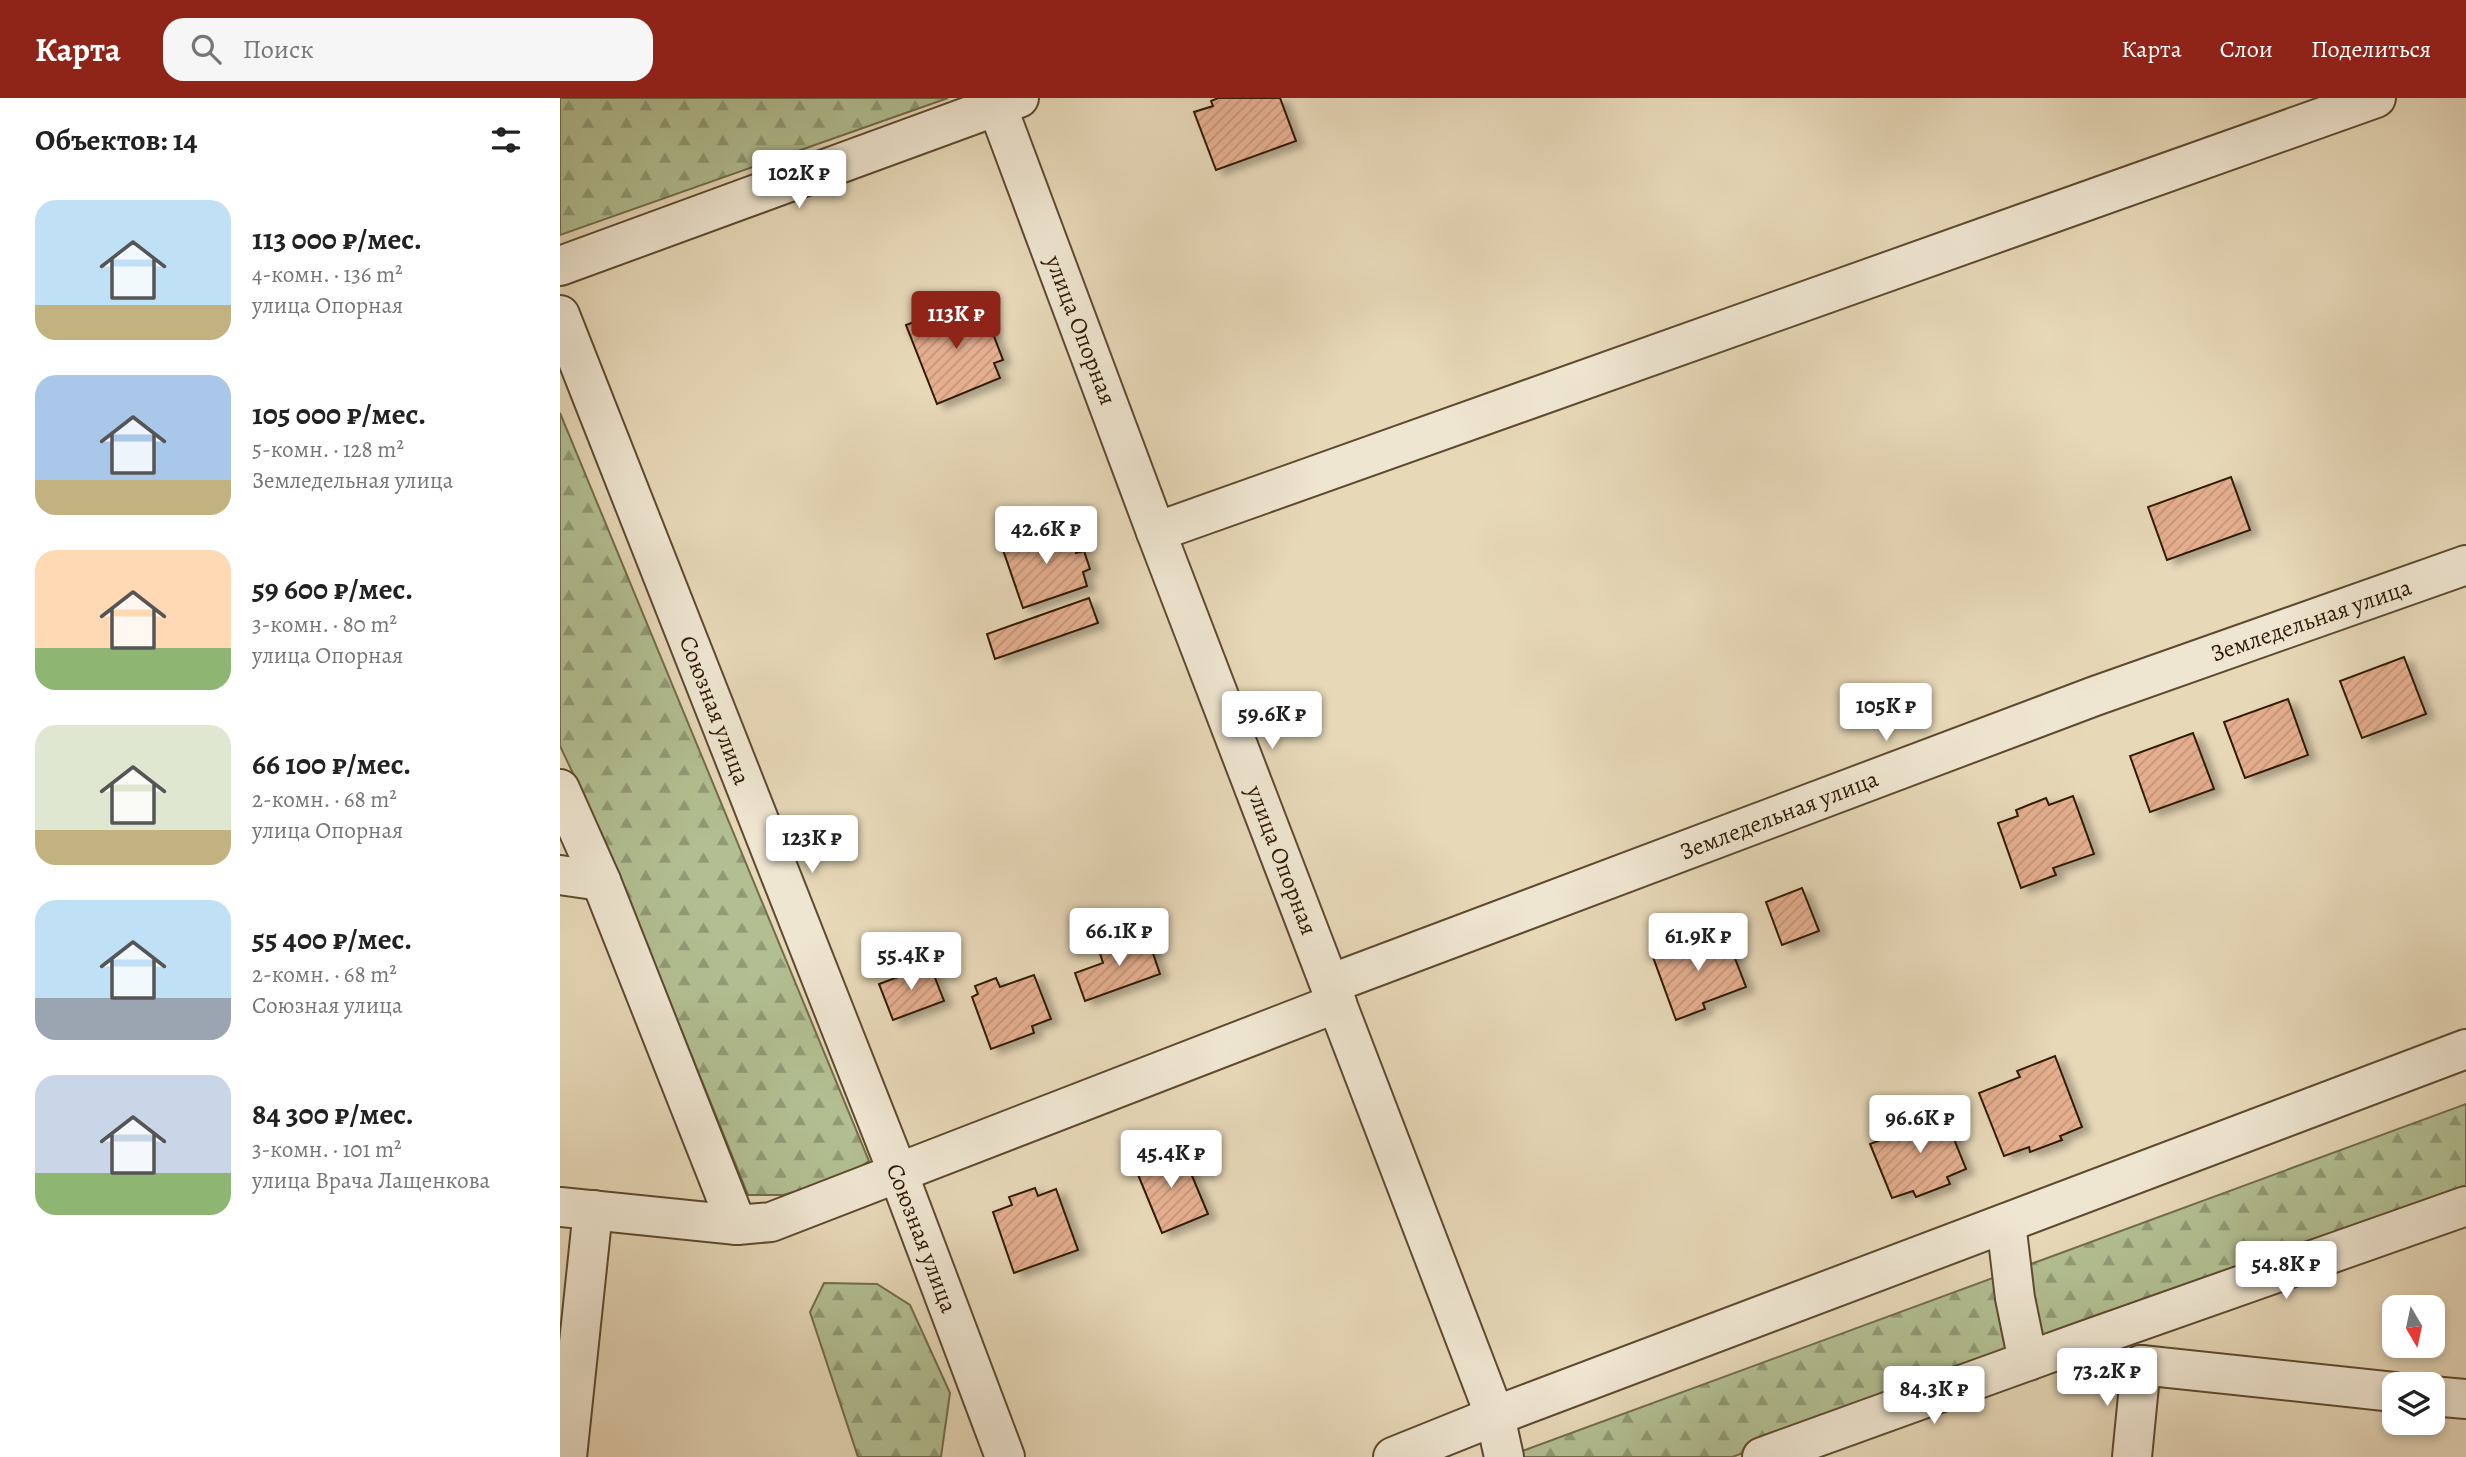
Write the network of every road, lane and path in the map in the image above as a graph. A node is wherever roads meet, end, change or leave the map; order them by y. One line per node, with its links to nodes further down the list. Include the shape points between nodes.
1 (2376, 98): 5 (street)
2 (1008, 102): 3 (street); 5 (street, улица Опорная)
3 (560, 266)
4 (560, 315): 12 (street, Союзная улица)
5 (1156, 532): 10 (street, улица Опорная)
6 (2466, 565): 10 (street, Земледельная улица, via 2095,696)
7 (560, 789): 9 (street)
8 (560, 875): 9 (street)
9 (601, 881): 16 (street)
10 (1333, 994): 12 (street, Земледельная улица); 23 (street, улица Опорная)
11 (2466, 1049): 15 (street)
12 (898, 1173): 16 (street, Земледельная улица, via 771,1222); 25 (street, Союзная улица)
13 (2466, 1206): 17 (street)
14 (576, 1209): 16 (street, Земледельная улица); 24 (street)
15 (2006, 1223): 18 (street); 23 (street)
16 (737, 1225)
17 (2117, 1329): 18 (street); 19 (street)
18 (2028, 1361): 28 (street)
19 (2141, 1365): 20 (street); 29 (street)
20 (2382, 1391)
21 (2445, 1397): 22 (street)
22 (2466, 1399)
23 (1495, 1416): 26 (street); 27 (street, улица Опорная)
24 (567, 1457)
25 (1005, 1457)
26 (1393, 1457)
27 (1504, 1457)
28 (1762, 1457)
29 (2132, 1457)

